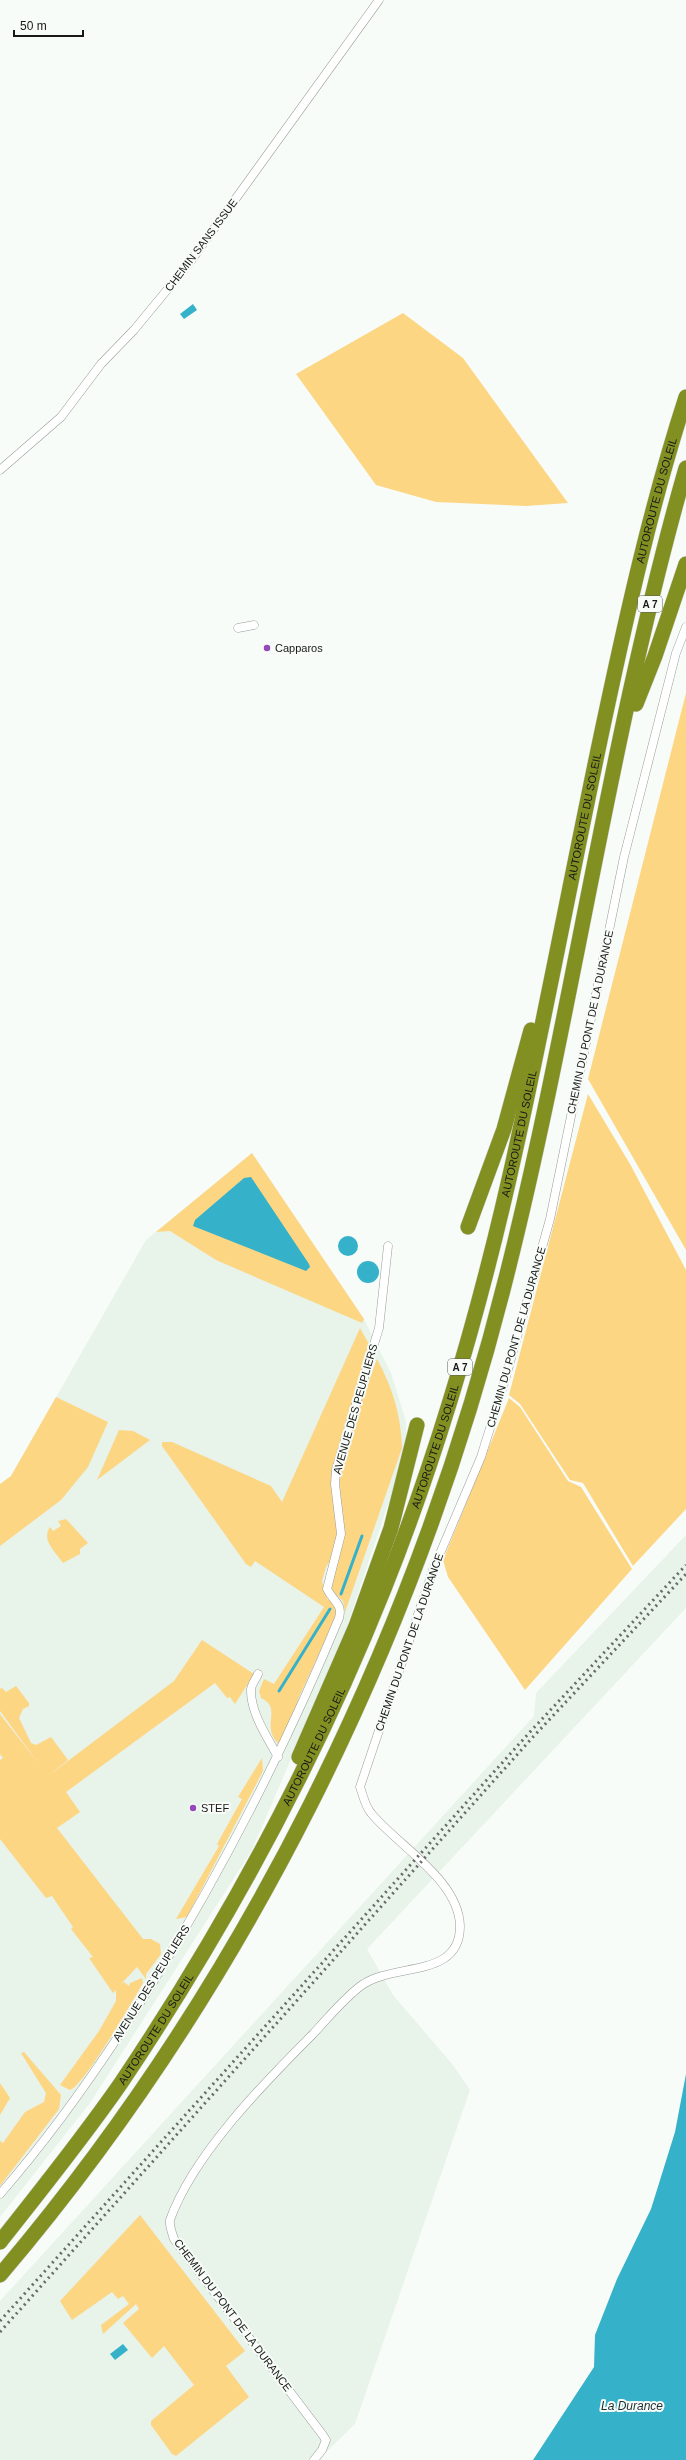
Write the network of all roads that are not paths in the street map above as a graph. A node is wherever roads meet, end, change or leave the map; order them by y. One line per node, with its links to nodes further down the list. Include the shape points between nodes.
1 (379, 0): 4 (street, CHEMIN SANS ISSUE, via 190,262 134,330 101,364 61,417)
2 (686, 397): 10 (highway, AUTOROUTE DU SOLEIL / A 7, via 632,588)
3 (686, 468): 9 (highway, AUTOROUTE DU SOLEIL / A 7, via 654,590)
4 (0, 470)
5 (686, 564): 9 (highway, via 655,656)
6 (254, 625): 8 (street)
7 (686, 627): 20 (street, CHEMIN DU PONT DE LA DURANCE, via 676,653 624,857 550,1219 505,1380 481,1457 433,1570 360,1787 369,1811 438,1878 453,1898 459,1916 458,1938 453,1950 444,1960 385,1973 362,1985 338,2008 266,2081 224,2131 191,2178 170,2222 174,2238 326,2440)
8 (238, 628)
9 (621, 742): 19 (highway, AUTOROUTE DU SOLEIL / A 7, via 537,1152 506,1279 463,1430 402,1600 336,1754 279,1865 221,1965 142,2089 80,2174)
10 (559, 941): 11 (highway, via 504,1129); 16 (highway, AUTOROUTE DU SOLEIL / A 7, via 517,1142 485,1276 447,1412 385,1587 328,1720)
11 (468, 1227)
12 (388, 1246): 15 (street, AVENUE DES PEUPLIERS, via 379,1328 336,1470 340,1534 327,1589 340,1604 341,1610 316,1674)
13 (417, 1425): 16 (highway, via 391,1528 356,1626 283,1795)
14 (258, 1674): 15 (street, via 250,1690 257,1716)
15 (278, 1757): 17 (street, AVENUE DES PEUPLIERS, via 200,1904 132,2014 83,2088)
16 (272, 1832): 18 (highway, AUTOROUTE DU SOLEIL / A 7, via 201,1956 120,2083)
17 (0, 2194)
18 (0, 2242)
19 (0, 2274)
20 (314, 2460)

